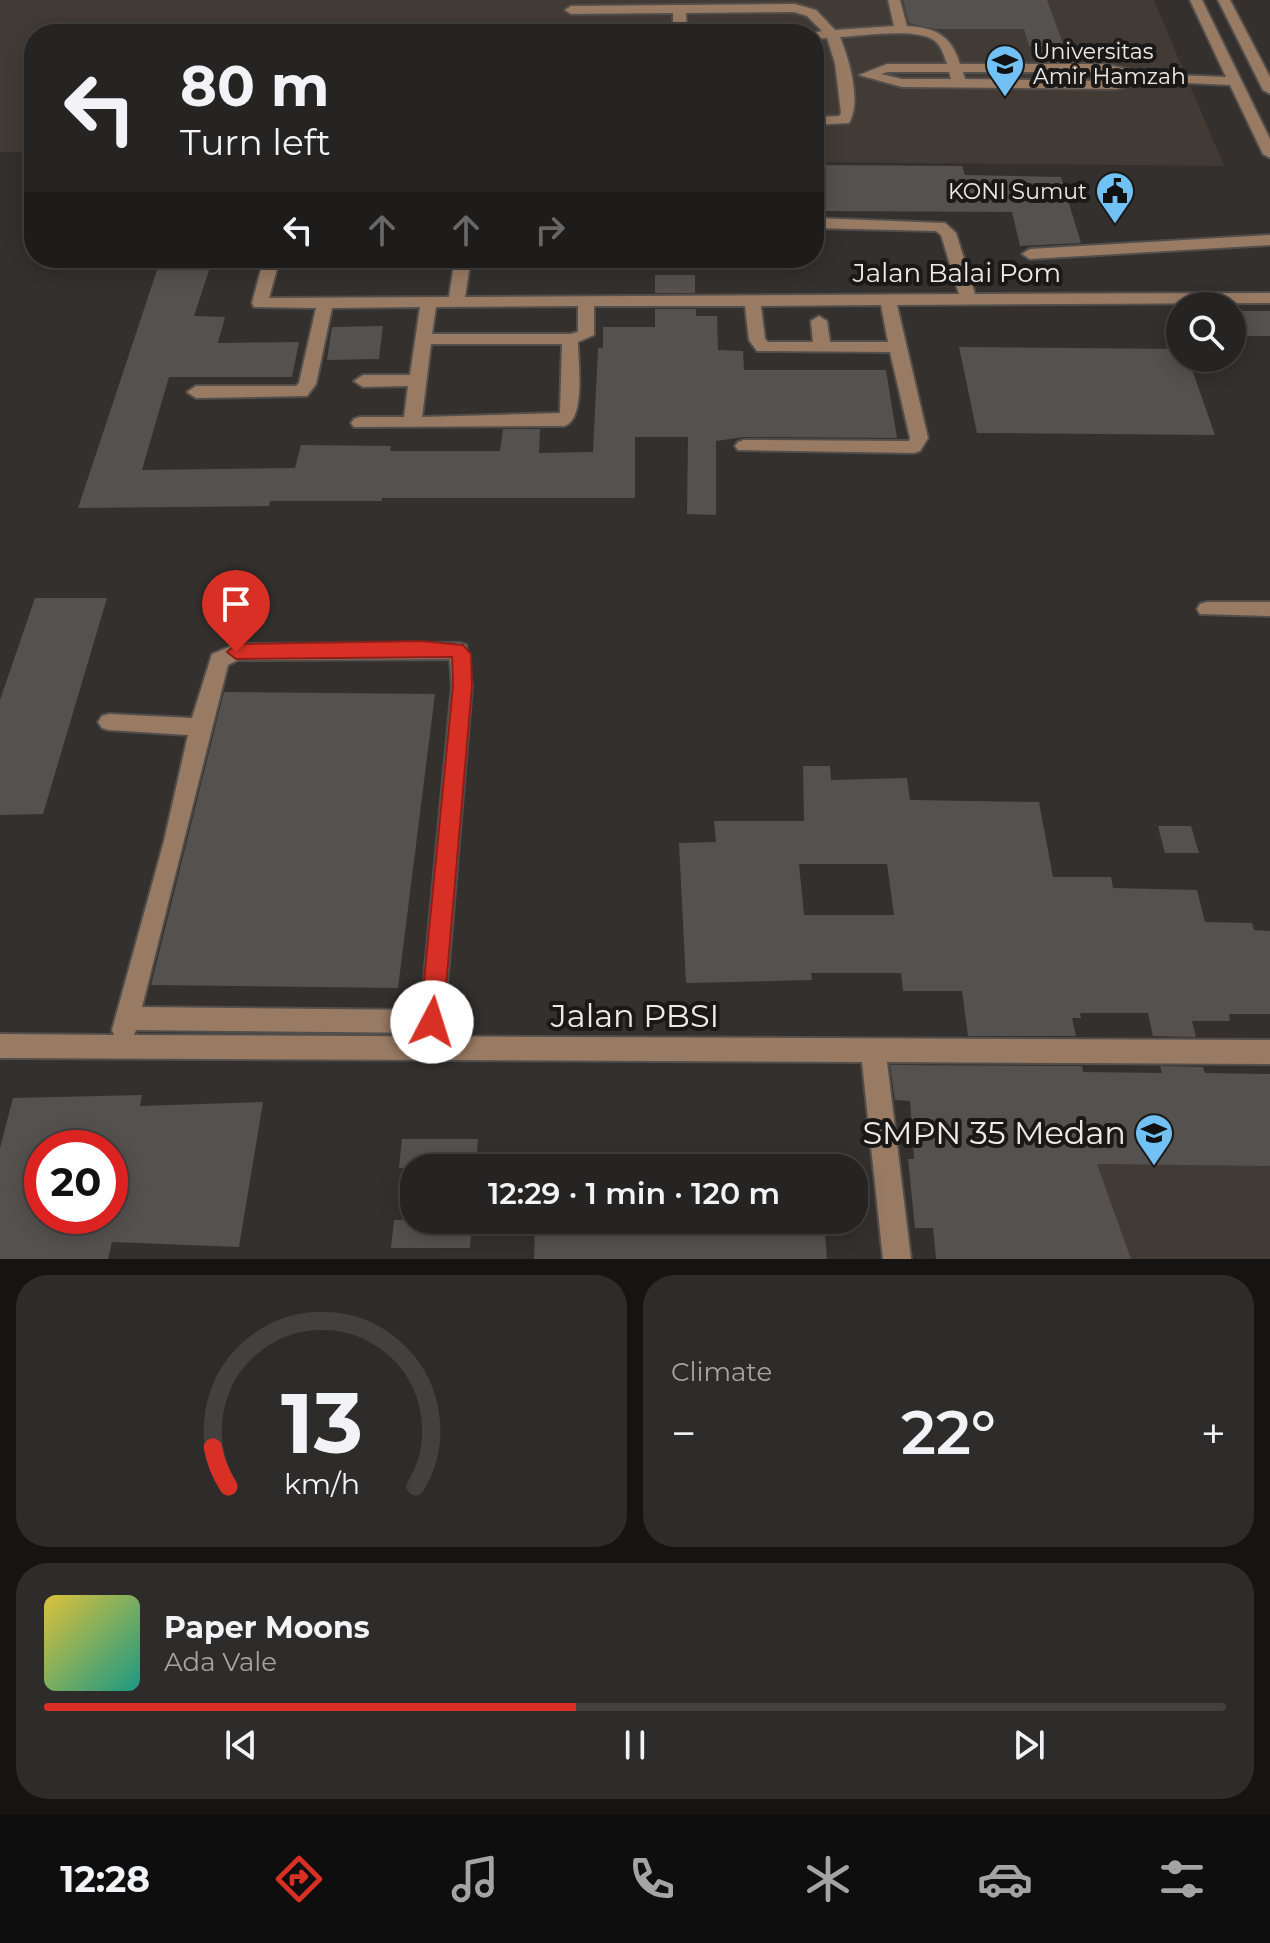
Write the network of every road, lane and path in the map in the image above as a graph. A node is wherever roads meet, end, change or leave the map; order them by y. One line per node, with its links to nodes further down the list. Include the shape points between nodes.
1 (894, 0): 7 (street)
2 (1196, 0): 14 (street)
3 (1224, 0): 16 (street)
4 (679, 9): 5 (street); 6 (street); 9 (street, via 795,8 822,17)
5 (571, 10)
6 (680, 24)
7 (901, 30): 9 (street); 10 (street, via 943,38)
8 (824, 34): 9 (street)
9 (833, 34): 11 (street)
10 (954, 68): 12 (street, via 887,68); 13 (street, via 1109,69); 15 (street)
11 (843, 75): 12 (street); 17 (street, via 846,117)
12 (866, 75): 15 (street, via 889,82)
13 (1149, 78): 14 (street); 15 (street, via 1112,85)
14 (1235, 81): 18 (street)
15 (959, 83)
16 (1270, 90)
17 (824, 121)
18 (1270, 154)
19 (824, 223): 25 (street, via 940,226 948,233)
20 (1270, 240): 21 (street)
21 (1030, 254)
22 (269, 268): 30 (street, Jalan Balai Pom, via 260,303)
23 (461, 268): 29 (street)
24 (1270, 298): 25 (street, Jalan Balai Pom)
25 (968, 299): 27 (street, Jalan Balai Pom)
26 (752, 300): 27 (street, Jalan Balai Pom); 28 (street, Jalan Balai Pom); 35 (street, via 759,345)
27 (888, 300): 36 (street)
28 (586, 301): 29 (street, Jalan Balai Pom); 34 (street, via 586,335)
29 (456, 302): 31 (street, Jalan Balai Pom)
30 (325, 303): 31 (street, Jalan Balai Pom); 39 (street, via 301,392)
31 (429, 303): 33 (street)
32 (819, 321): 35 (street)
33 (423, 339): 34 (street); 37 (street)
34 (570, 339): 41 (street, via 569,414 564,420)
35 (822, 347): 36 (street)
36 (897, 347): 42 (street, via 919,438 914,447)
37 (418, 380): 38 (street); 41 (street)
38 (363, 381)
39 (196, 392)
40 (360, 423): 41 (street)
41 (412, 423)
42 (744, 446)
43 (1207, 609): 44 (street)
44 (1270, 609)
45 (109, 722): 46 (street)
46 (200, 727): 47 (street); 47 (street, via 219,660 236,652 459,651 462,686 432,1022)
47 (127, 1018): 49 (street)
48 (0, 1046): 49 (street, Jalan PBSI)
49 (120, 1047): 50 (street, Jalan PBSI)
50 (873, 1051): 51 (street, Jalan PBSI); 52 (street)
51 (1270, 1052)
52 (897, 1259)

